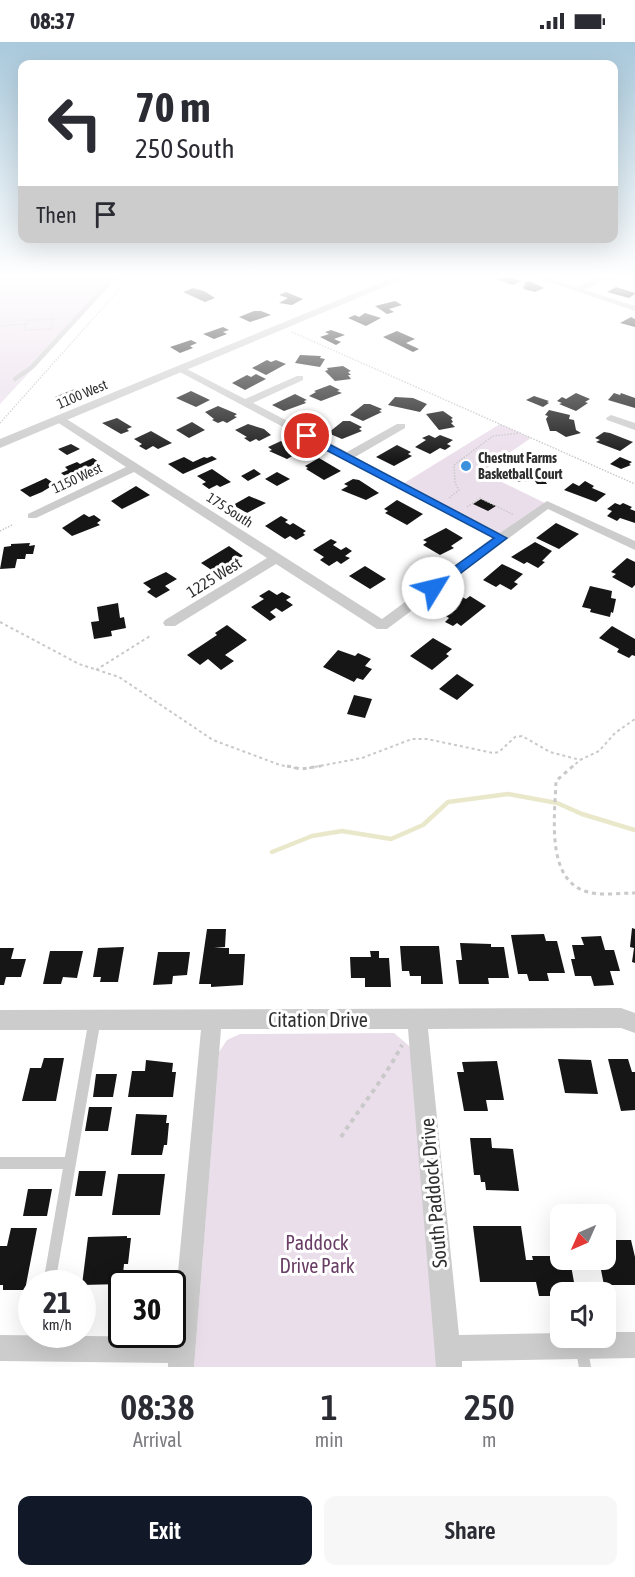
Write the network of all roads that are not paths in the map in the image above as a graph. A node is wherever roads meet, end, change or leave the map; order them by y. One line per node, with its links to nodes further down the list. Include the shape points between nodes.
1 (60, 337): 5 (lane)
2 (258, 337): 3 (street, 1100 West)
3 (180, 369): 6 (street); 8 (street, 1100 West)
4 (300, 378): 6 (street)
5 (15, 379)
6 (245, 404): 12 (street)
7 (611, 417): 10 (street)
8 (61, 420): 11 (street, 1100 West); 13 (street, 175 South)
9 (401, 426): 12 (street)
10 (635, 427)
11 (0, 444)
12 (347, 457): 15 (street)
13 (135, 467): 14 (street, 1150 West); 17 (street, 175 South)
14 (32, 516)
15 (501, 538): 16 (street, via 547,504); 17 (street, 175 South, via 382,626)
16 (635, 546)
17 (276, 558): 18 (street, 1225 West)
18 (170, 623)
19 (95, 1019): 20 (street, Citation Drive); 22 (street, Citation Drive); 25 (lane)
20 (212, 1019): 21 (street, Citation Drive); 32 (street)
21 (417, 1019): 23 (street, Citation Drive, via 621,1018); 33 (street, South Paddock Drive)
22 (0, 1020)
23 (635, 1023)
24 (0, 1163): 25 (lane)
25 (70, 1163): 26 (lane)
26 (51, 1270)
27 (635, 1345): 31 (street)
28 (0, 1348): 29 (street)
29 (18, 1348)
30 (56, 1348): 32 (street)
31 (583, 1356): 33 (street)
32 (181, 1358)
33 (448, 1358)

